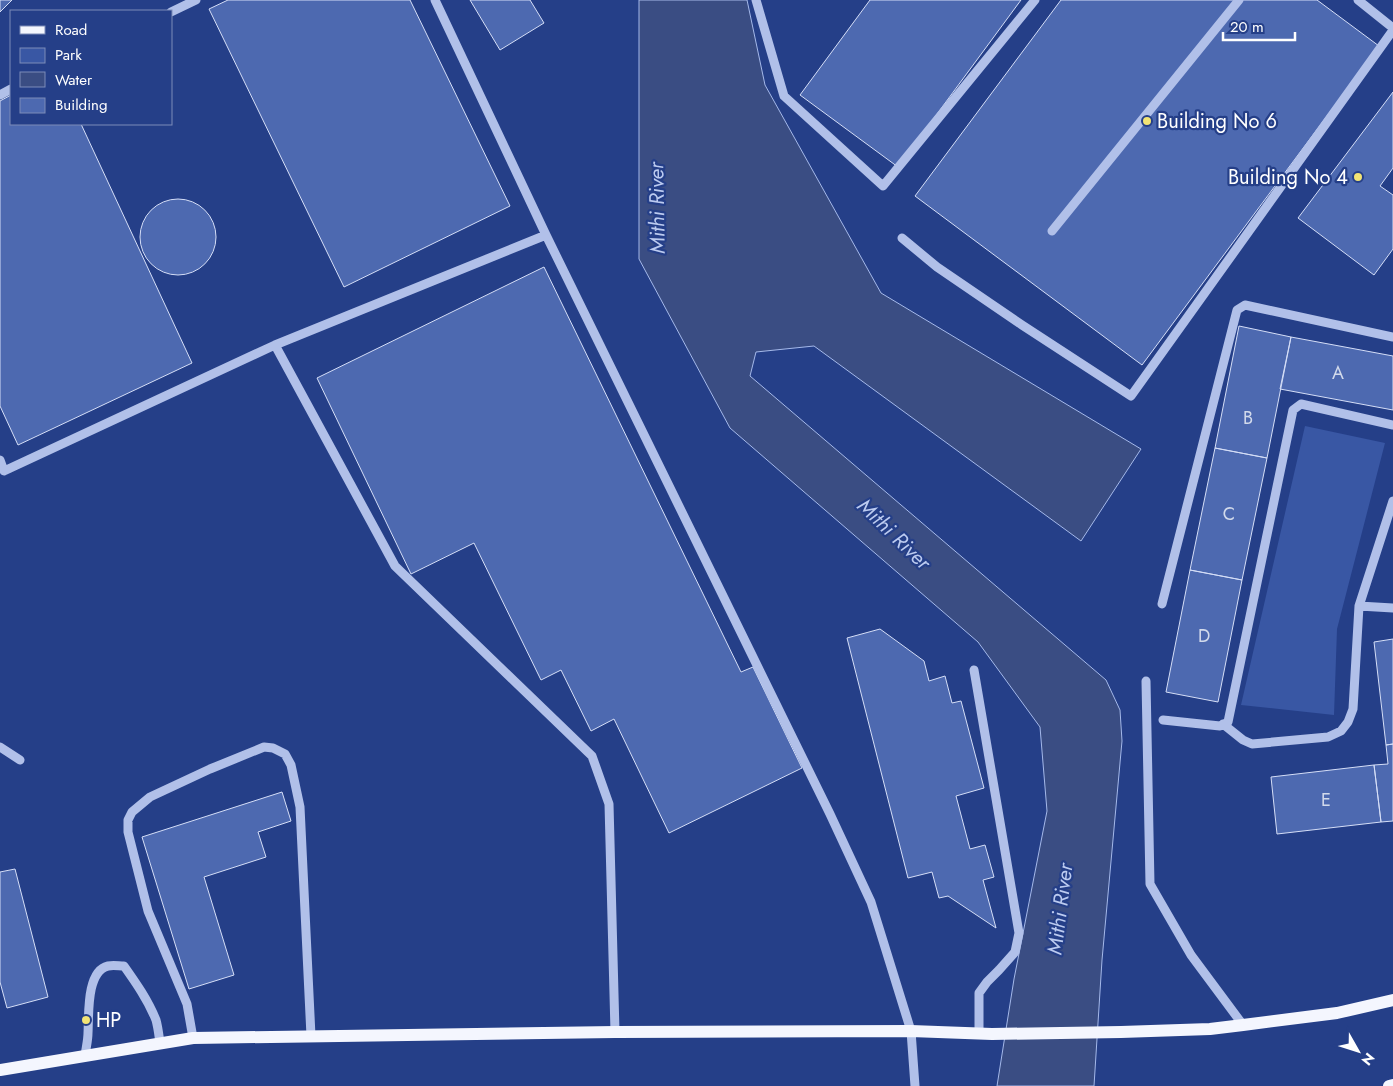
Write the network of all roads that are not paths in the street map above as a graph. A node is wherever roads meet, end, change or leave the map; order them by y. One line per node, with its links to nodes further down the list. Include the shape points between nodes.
1 (196, 0): 7 (street)
2 (436, 0): 10 (street)
3 (756, 0): 4 (street, via 784,96 882,186)
4 (1035, 0)
5 (1239, 0): 9 (street)
6 (1358, 0): 8 (street)
7 (172, 12)
8 (1393, 29): 11 (street, via 1131,396 936,267)
9 (1052, 231)
10 (546, 235): 13 (street); 28 (street, via 830,814 870,902)
11 (902, 238)
12 (1393, 337): 17 (street, via 1245,305 1237,310)
13 (275, 346): 15 (street, via 4,471); 29 (street, via 396,566 592,756 609,804)
14 (1393, 425): 23 (street, via 1301,404 1292,410 1228,722)
15 (0, 460)
16 (1393, 501): 18 (street)
17 (1162, 604)
18 (1359, 606): 19 (street); 23 (street, via 1353,709 1341,731 1328,737 1252,744)
19 (1393, 608)
20 (974, 670): 30 (street, via 1019,933 1015,952 979,993)
21 (1146, 681): 27 (street, via 1150,884 1191,954)
22 (1163, 720): 23 (street)
23 (1223, 724)
24 (0, 747): 25 (street)
25 (20, 760)
26 (1393, 1000): 27 (main road, via 1338,1013)
27 (1243, 1025): 30 (main road, via 1121,1032)
28 (911, 1031): 29 (main road); 30 (main road); 37 (street)
29 (615, 1032): 31 (main road)
30 (986, 1034)
31 (312, 1036): 32 (main road); 32 (street, via 300,807 292,765 285,754 264,747 150,797 132,812 128,820 128,832 148,911 187,1004)
32 (193, 1038): 33 (main road)
33 (160, 1043): 34 (main road); 34 (street, via 157,1022 149,1004 124,966 106,966 96,975 91,990)
34 (85, 1056): 35 (main road)
35 (0, 1070)
36 (1393, 1085): 38 (main road)
37 (915, 1086)
38 (1389, 1086)

